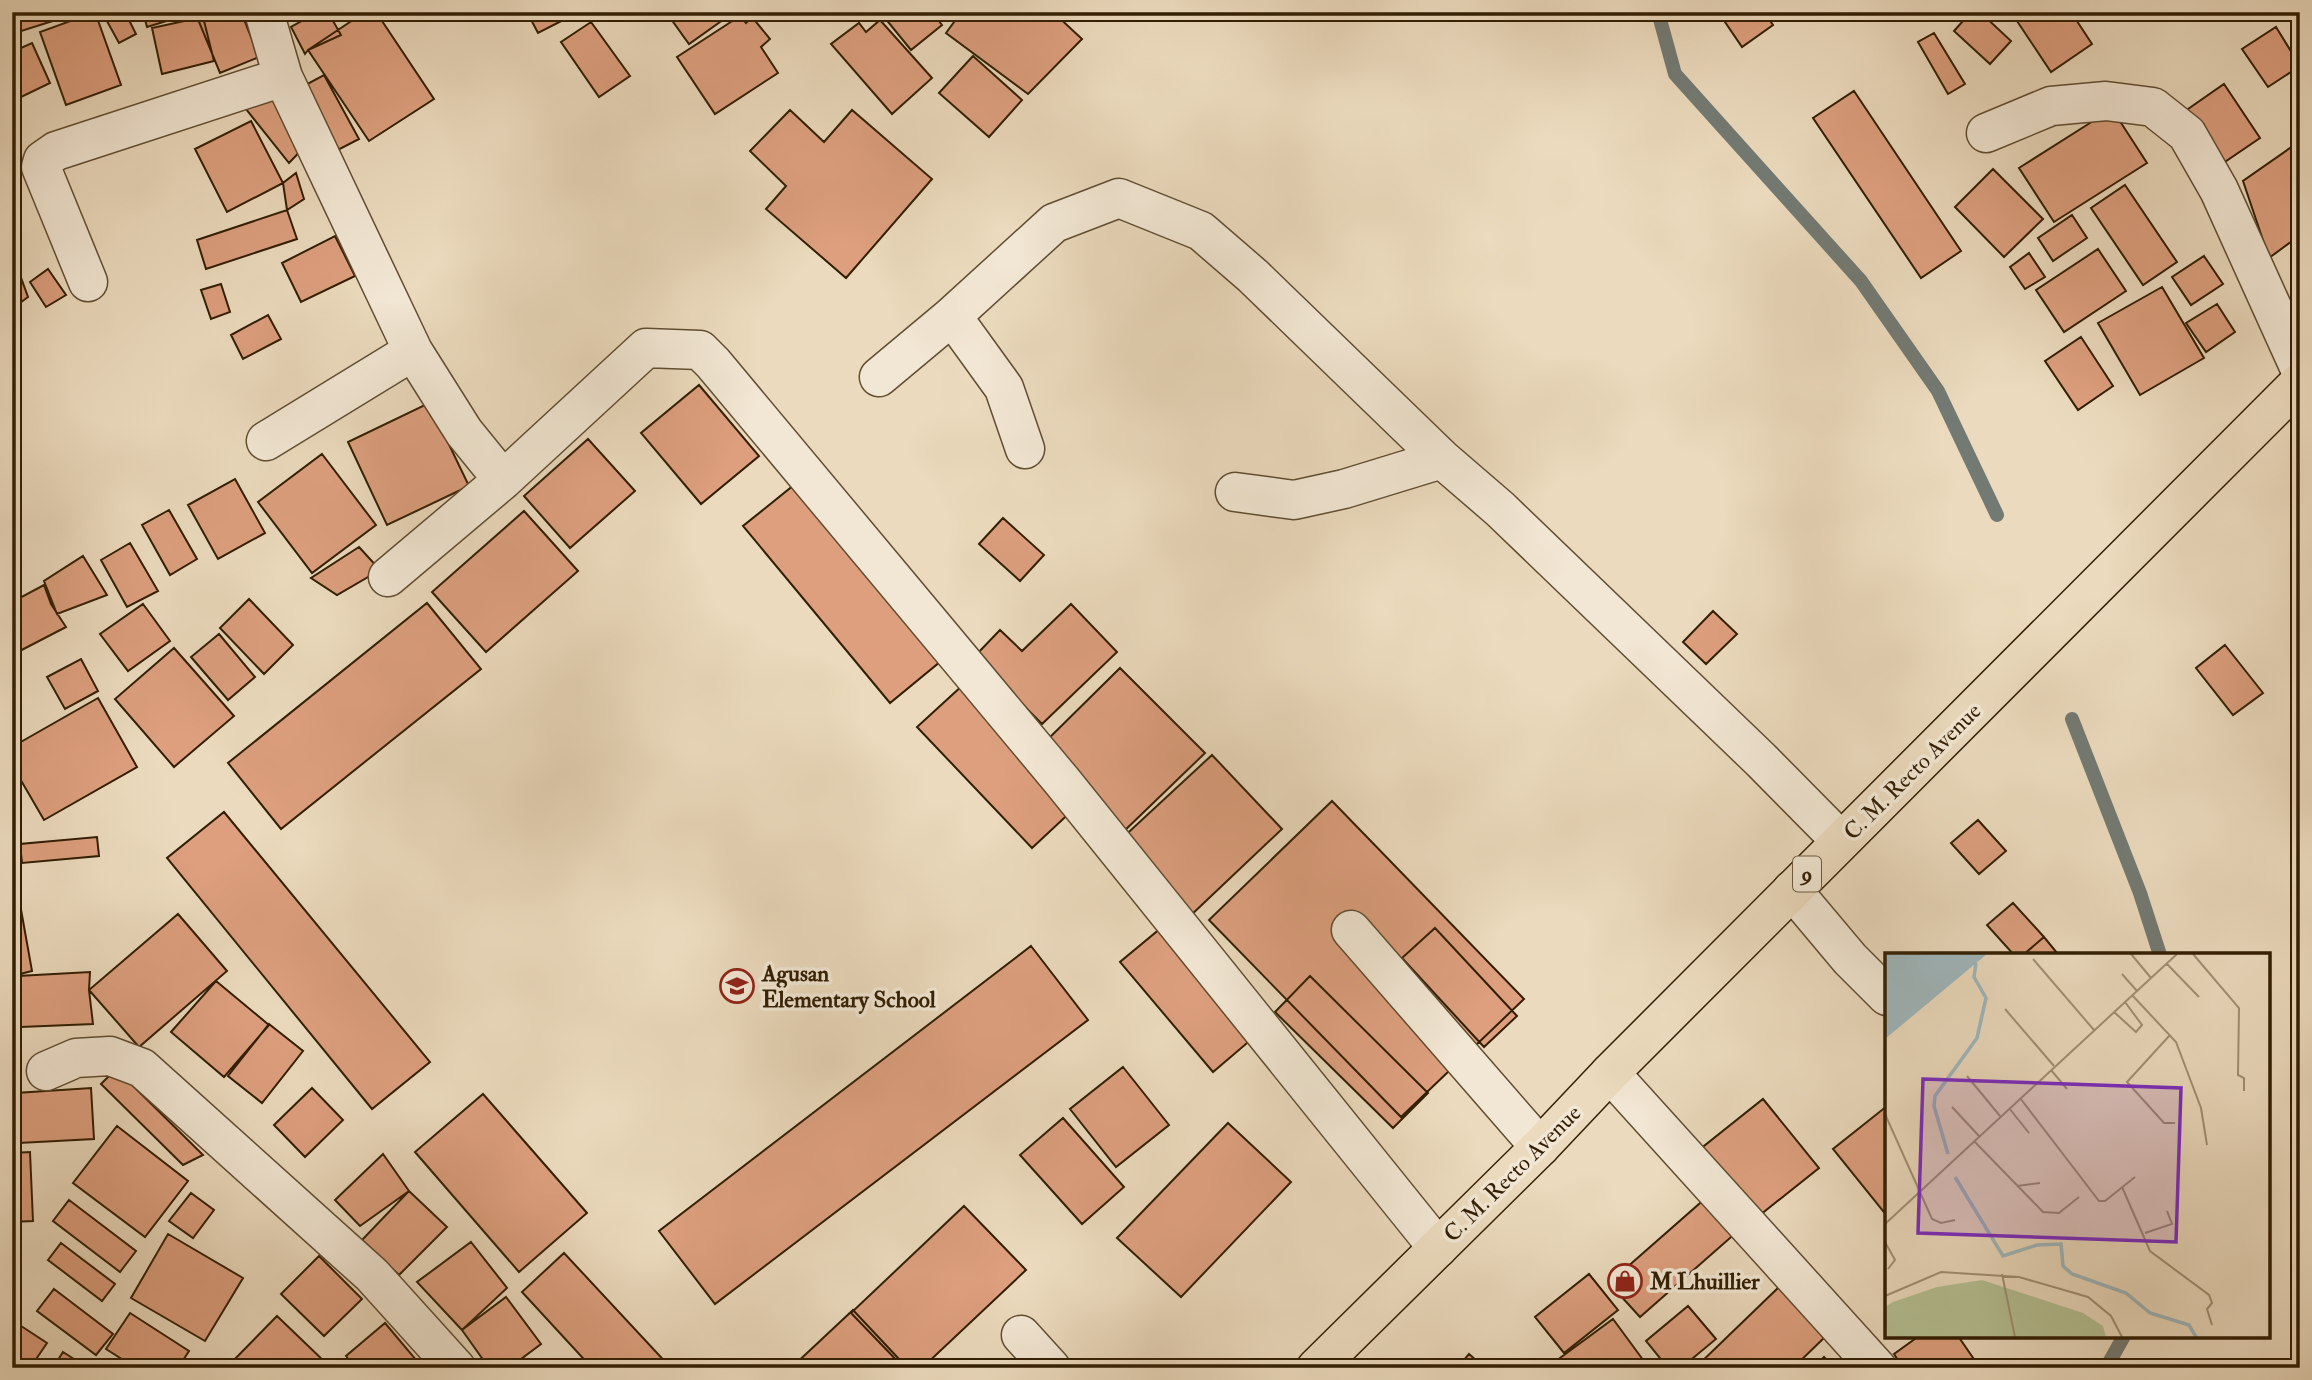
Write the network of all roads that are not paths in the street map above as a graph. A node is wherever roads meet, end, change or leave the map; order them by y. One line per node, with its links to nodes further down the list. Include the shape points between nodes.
1 (264, 12): 2 (street)
2 (283, 76): 4 (street, via 56,151 43,160 41,167); 6 (street)
3 (1986, 133): 7 (street, via 2051,106 2106,100 2153,107 2187,134 2219,190)
4 (88, 282)
5 (952, 316): 8 (street); 11 (street, via 1004,388); 12 (street, via 1054,223 1119,198 1201,231)
6 (413, 351): 10 (street); 13 (street, via 464,432)
7 (2300, 369)
8 (879, 377)
9 (2300, 382): 16 (highway, C. M. Recto Avenue / 9)
10 (266, 441)
11 (1025, 449)
12 (1442, 459): 14 (street, via 1294,499); 16 (street, via 1521,528)
13 (503, 480): 15 (street); 23 (street, via 646,348 700,350 1062,781)
14 (1235, 492)
15 (388, 577)
16 (1841, 841): 17 (highway, C. M. Recto Avenue / 9)
17 (1792, 890): 19 (street); 21 (highway, C. M. Recto Avenue / 9)
18 (1351, 930): 22 (street)
19 (1885, 994)
20 (46, 1071): 25 (street, via 76,1058 110,1056 142,1068 372,1275)
21 (1610, 1073): 22 (highway, C. M. Recto Avenue / 9); 28 (street)
22 (1540, 1147): 23 (highway, C. M. Recto Avenue / 9)
23 (1438, 1248): 27 (highway, C. M. Recto Avenue / 9)
24 (1021, 1335): 26 (street)
25 (456, 1368)
26 (1051, 1368)
27 (1316, 1368)
28 (1877, 1368)

